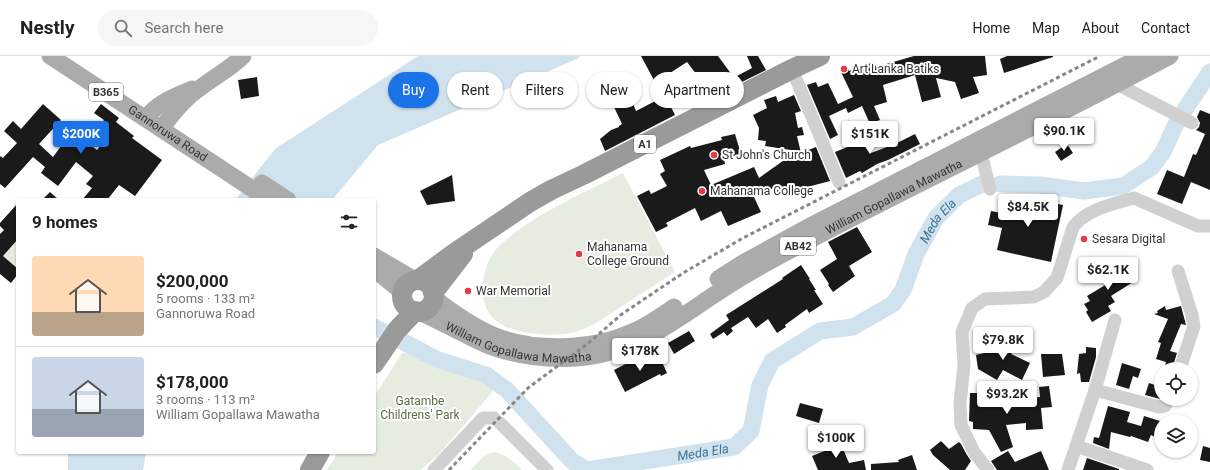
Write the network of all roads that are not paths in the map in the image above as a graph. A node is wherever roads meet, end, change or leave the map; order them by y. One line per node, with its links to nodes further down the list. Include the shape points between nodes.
1 (50, 56): 10 (main road, Gannoruwa Road / B365)
2 (72, 56): 10 (main road, Gannoruwa Road / B365)
3 (243, 56): 8 (main road)
4 (820, 56): 7 (highway, A1)
5 (1144, 56): 24 (main road, William Gopallawa Mawatha / AB42, via 812,225 743,263 646,325 619,338 586,345 552,347 510,341 478,328 450,310)
6 (1170, 56): 9 (main road, William Gopallawa Mawatha / AB42)
7 (792, 69): 15 (street); 20 (highway, A1, via 551,190)
8 (212, 79): 10 (main road, via 161,103); 12 (main road, via 186,100)
9 (1117, 84): 11 (street); 13 (main road, William Gopallawa Mawatha / AB42)
10 (149, 114): 12 (main road, Gannoruwa Road / B365)
11 (1192, 123)
12 (164, 124): 14 (main road, Gannoruwa Road)
13 (981, 153): 16 (street); 25 (main road, William Gopallawa Mawatha / AB42, via 729,285 657,333 598,356 552,359 527,356 488,345)
14 (228, 167): 17 (main road); 18 (main road)
15 (839, 182)
16 (990, 189)
17 (267, 198)
18 (284, 198)
19 (1210, 226): 36 (street, via 1198,226 1134,198 1099,209 1072,227 1057,278 1044,292 1034,297 985,299 972,308 962,332 964,365 960,403 961,425 974,452)
20 (474, 240): 24 (highway, A1); 25 (highway, A1, via 453,254)
21 (376, 258): 25 (main road)
22 (376, 270): 25 (main road)
23 (1178, 271): 28 (street, via 1194,326)
24 (434, 295): 25 (highway, via 432,288 423,281)
25 (412, 296): 27 (highway, via 399,315 397,330)
26 (1115, 320): 29 (street)
27 (376, 361)
28 (1182, 362)
29 (1095, 390): 30 (street); 31 (street)
30 (1154, 406)
31 (1076, 446): 37 (street); 38 (street)
32 (319, 454): 33 (highway)
33 (310, 470)
34 (434, 470): 35 (street, via 483,418 497,421)
35 (547, 470)
36 (988, 470)
37 (1068, 470)
38 (1147, 470)

